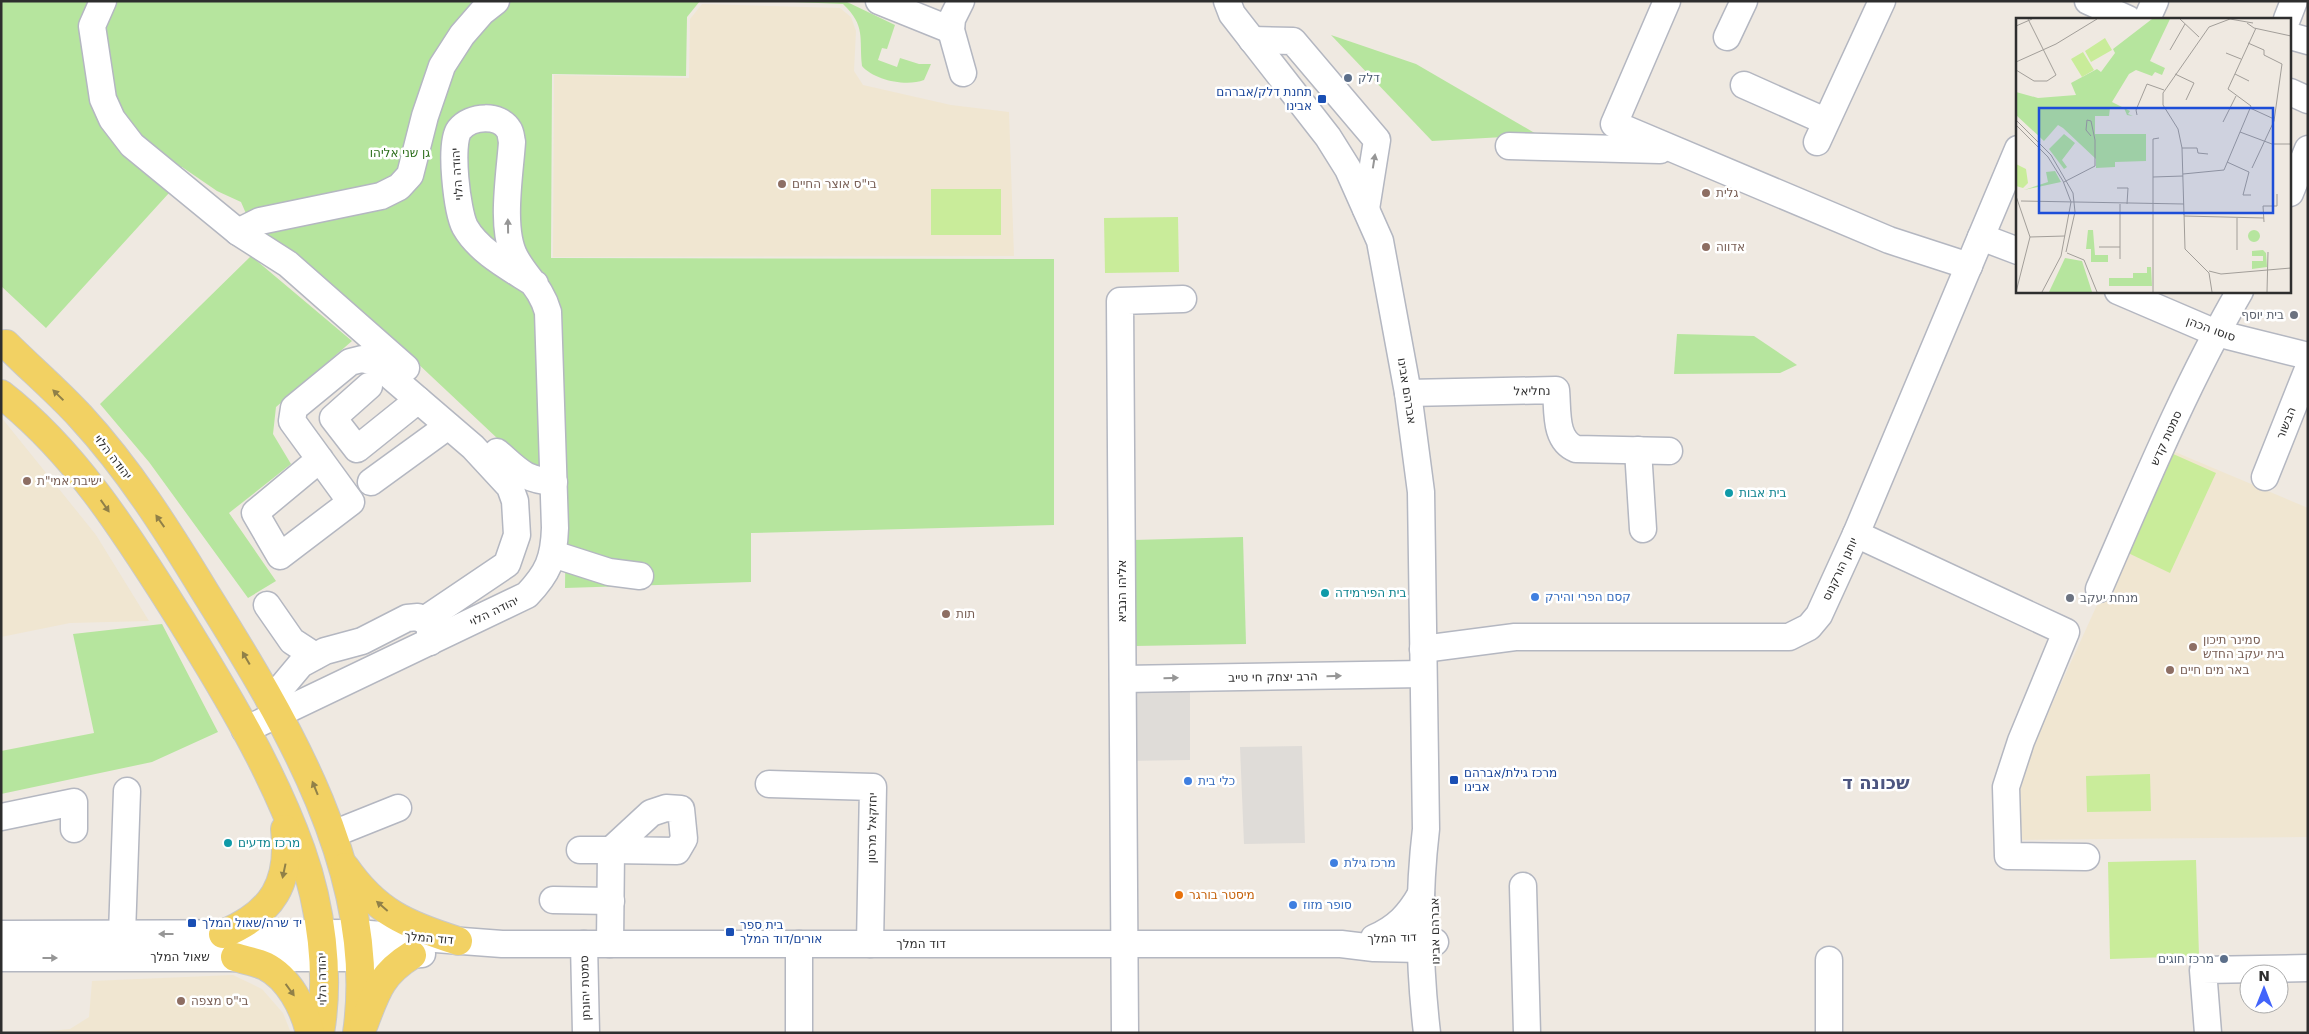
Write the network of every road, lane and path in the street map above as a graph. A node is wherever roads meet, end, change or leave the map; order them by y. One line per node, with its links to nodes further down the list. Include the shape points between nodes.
1 (103, 1): 32 (street, via 92,26 103,99 112,119 132,145)
2 (496, 1): 32 (street, via 462,35 442,66 410,174 398,187 381,196 260,221)
3 (879, 1): 17 (street)
4 (961, 1): 17 (street, via 952,19)
5 (1227, 1): 20 (street, אברהם אבינו, via 1232,14)
6 (1667, 1): 28 (street, via 1614,124)
7 (1744, 1): 18 (street)
8 (1882, 1): 23 (street, via 1821,132)
9 (2081, 1): 13 (street)
10 (2088, 1): 14 (street)
11 (2155, 1): 15 (street)
12 (2294, 1): 16 (street)
13 (2074, 18)
14 (2126, 18)
15 (2146, 18)
16 (2287, 18)
17 (951, 30): 22 (street)
18 (1727, 37)
19 (2292, 37): 21 (street)
20 (1252, 40): 31 (street, אברהם אבינו, via 1328,137 1348,169); 31 (street, one-way to 20, via 1377,140 1293,41)
21 (2308, 41)
22 (963, 73)
23 (1744, 85)
24 (2292, 93): 25 (street)
25 (2308, 100)
26 (1510, 146): 28 (street)
27 (2308, 149): 30 (street)
28 (1676, 150): 35 (street, via 1889,240)
29 (2016, 154): 33 (street, יוחנן הורקנוס)
30 (2292, 188)
31 (1366, 209): 45 (street, אברהם אבינו, via 1380,242)
32 (238, 232): 54 (street, via 288,264 524,475 535,481)
33 (1981, 237): 34 (street); 35 (street, יוחנן הורקנוס)
34 (2016, 251)
35 (1969, 266): 56 (street, יוחנן הורקנוס)
36 (535, 284): 36 (street, יהודה הלוי, one-way to 36, via 514,256 508,240 512,142 509,130 499,121 485,118 471,121 459,130 455,141 459,213 476,241); 54 (street, יהודה הלוי, via 544,297 550,323)
37 (2120, 292): 40 (street, סוסו הכהן)
38 (2239, 292): 40 (street, סמטת קדש)
39 (1183, 299): 64 (street, אליהו הנביא, via 1120,301)
40 (2216, 333): 42 (street, סוסו הכהן); 59 (street, סמטת קדש, via 2164,440)
41 (3, 342): 65 (main road, יהודה הלוי, one-way to 41, via 172,539 121,466 81,417)
42 (2308, 356)
43 (2308, 369): 52 (street, הבשור)
44 (369, 386): 47 (street, via 333,418 357,449)
45 (1408, 393): 49 (street, נחליאל, via 1556,390 1560,435 1567,446 1576,450); 63 (street, אברהם אבינו, via 1420,492)
46 (1, 394): 66 (main road, יהודה הלוי, one-way to 66, via 53,440 93,488 142,558)
47 (418, 400): 48 (street); 51 (street, via 374,362 362,359 350,362 294,408 292,421)
48 (448, 426): 53 (street); 61 (street, via 510,487 515,500 517,535 507,564 430,616)
49 (1638, 450): 50 (street, נחליאל); 55 (street)
50 (1668, 451)
51 (320, 459)
52 (2265, 477)
53 (371, 482)
54 (554, 482): 57 (street, יהודה הלוי)
55 (1642, 529)
56 (1856, 534): 63 (street, יוחנן הורקנוס, via 1819,615 1809,627 1789,637 1515,637); 76 (street, via 2066,632 2021,741 2006,788 2008,856)
57 (553, 554): 58 (street, via 609,572); 61 (street, יהודה הלוי, via 543,578 527,595)
58 (640, 576)
59 (2099, 589)
60 (266, 605): 62 (street, via 292,641)
61 (430, 633): 62 (street, via 418,617 407,618 362,641); 65 (street, יהודה הלוי)
62 (315, 656): 65 (street, via 301,664)
63 (1423, 662): 64 (street, הרב יצחק חי טייב, one-way to 63); 72 (street, אברהם אבינו)
64 (1123, 679): 92 (street, אליהו הנביא)
65 (274, 708): 66 (street, יהודה הלוי); 74 (main road, יהודה הלוי, one-way to 65, via 312,782)
66 (245, 730): 69 (main road, יהודה הלוי)
67 (769, 784): 91 (street, יחזקאל מרטון, via 873,787)
68 (127, 791): 83 (street)
69 (283, 806): 93 (main road, one-way to 93, via 287,858 277,894 244,925); 94 (main road, יהודה הלוי, via 312,890)
70 (398, 808): 74 (street)
71 (1, 817): 73 (street, via 74,802)
72 (1426, 829): 79 (street, אברהם אבינו); 86 (street, אברהם אבינו, via 1433,875)
73 (74, 830)
74 (333, 834): 77 (main road, יהודה הלוי)
75 (580, 850): 81 (street, via 612,850)
76 (2086, 857)
77 (342, 862): 84 (main road, one-way to 77, via 417,928 395,916 353,879); 95 (main road, יהודה הלוי)
78 (1523, 886): 109 (street)
79 (1420, 894): 85 (street, via 1403,921); 86 (street, אברהם אבינו)
80 (553, 900): 81 (street)
81 (611, 901): 89 (street)
82 (1, 934): 83 (street, שאול המלך)
83 (122, 934): 93 (street, שאול המלך, one-way to 83)
84 (458, 940): 87 (street, דוד המלך); 95 (street, דוד המלך)
85 (1370, 942): 86 (street, דוד המלך); 92 (street, דוד המלך); 100 (street, via 1402,968)
86 (1426, 943): 100 (street, אברהם אבינו); 108 (street, אברהם אבינו)
87 (502, 944): 88 (street, דוד המלך); 96 (street, דוד המלך)
88 (584, 944): 89 (street, דוד המלך); 105 (street, סמטת יהונתן)
89 (610, 944): 90 (street, דוד המלך)
90 (799, 944): 91 (street, דוד המלך); 106 (street)
91 (870, 944): 92 (street, דוד המלך)
92 (1125, 944): 107 (street, אליהו הנביא)
93 (229, 946): 94 (street, שאול המלך); 97 (street, שאול המלך, one-way to 93); 101 (main road, one-way to 101, via 278,975 294,995)
94 (321, 946): 95 (street, שאול המלך); 102 (main road, יהודה הלוי)
95 (357, 946): 96 (street, דוד המלך); 103 (main road, יהודה הלוי)
96 (412, 955): 104 (main road, via 396,964 388,974 373,1000)
97 (1, 958)
98 (1829, 960): 110 (street)
99 (2308, 968): 111 (street, via 2203,970)
100 (1423, 996): 108 (street, אברהם אבינו)
101 (310, 1033)
102 (320, 1033)
103 (357, 1033)
104 (361, 1033)
105 (586, 1033)
106 (799, 1033)
107 (1125, 1033)
108 (1429, 1033)
109 (1527, 1033)
110 (1829, 1033)
111 (2208, 1033)

